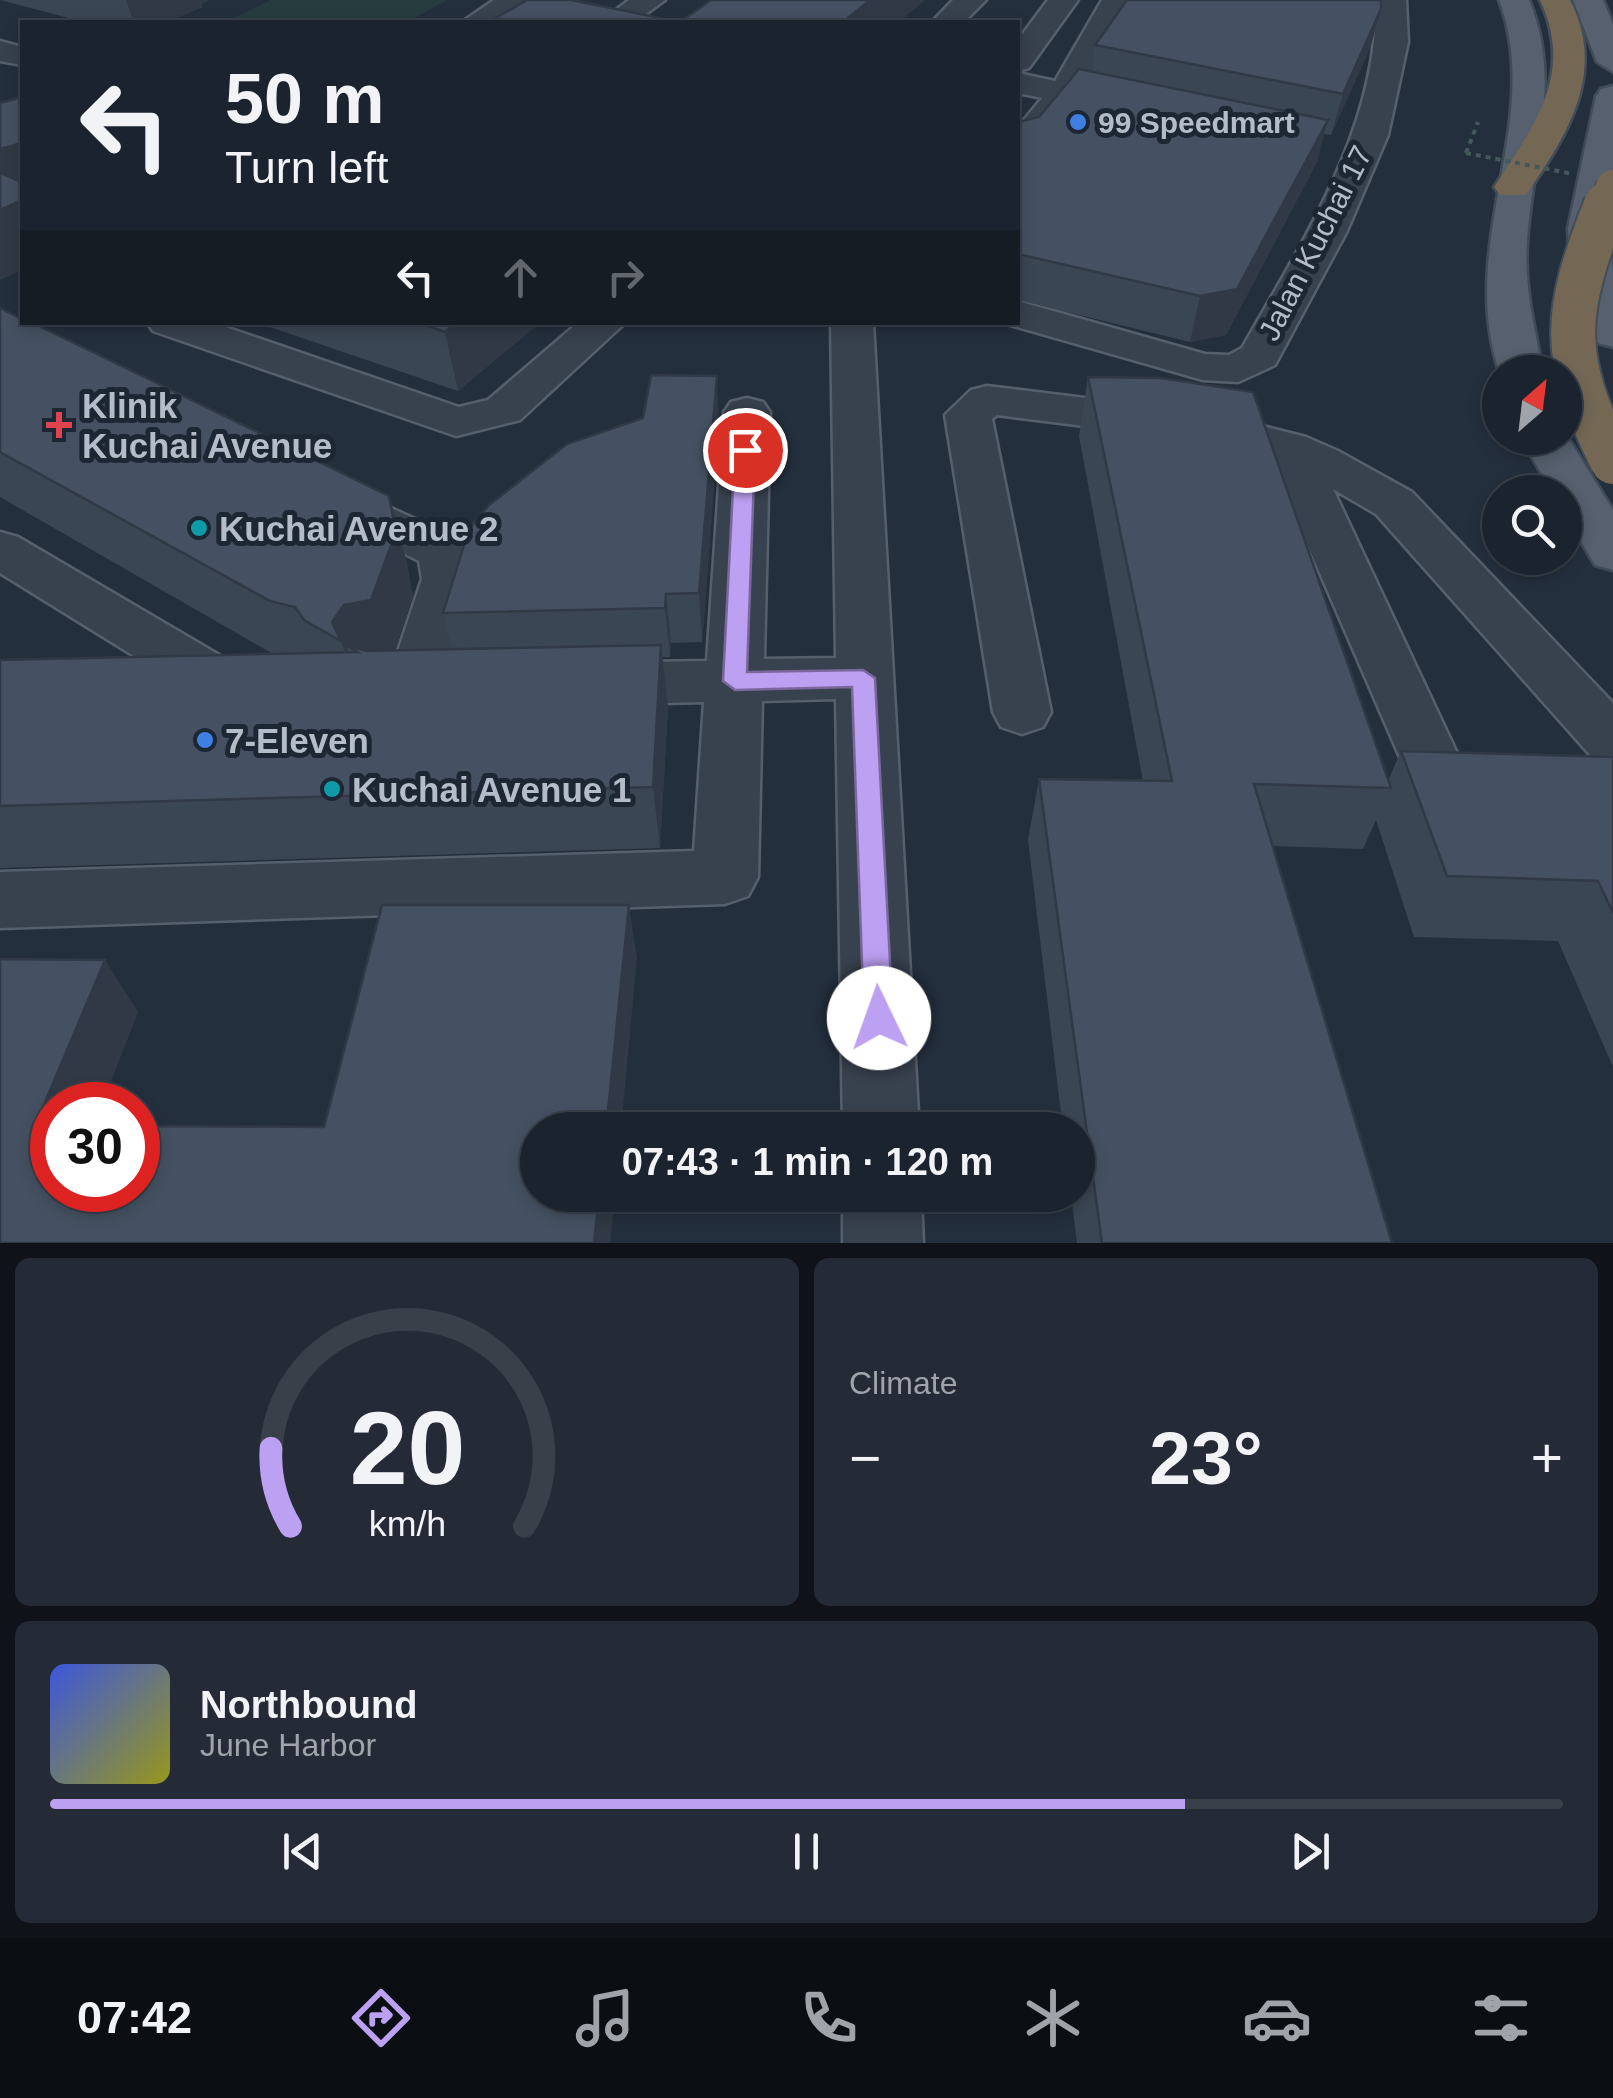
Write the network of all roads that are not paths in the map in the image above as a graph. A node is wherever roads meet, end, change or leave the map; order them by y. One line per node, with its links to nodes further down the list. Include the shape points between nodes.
1 (516, 0): 10 (street)
2 (650, 0): 11 (street)
3 (971, 0): 12 (street)
4 (1062, 0): 13 (street)
5 (1117, 0): 16 (street)
6 (1391, 0): 22 (street, Jalan Kuchai 17, via 1391,49 1259,356 1238,370 1203,368)
7 (1514, 0): 21 (main road, via 1530,67)
8 (1555, 0): 21 (highway, via 1572,36 1563,103)
9 (1588, 0): 14 (main road)
10 (493, 20)
11 (618, 20)
12 (949, 20)
13 (1020, 58)
14 (1613, 62)
15 (1020, 83): 16 (street)
16 (1065, 93): 18 (street); 19 (street)
17 (1613, 96): 26 (main road, via 1587,228 1590,262)
18 (1159, 113)
19 (1020, 147)
20 (1595, 181): 31 (highway, bridge, via 1573,331 1581,397)
21 (1514, 187): 27 (main road, via 1506,246)
22 (1020, 315)
23 (177, 325): 24 (street, via 456,422 504,410)
24 (602, 325)
25 (852, 325): 35 (street)
26 (1613, 334)
27 (1518, 355)
28 (747, 412): 36 (street)
29 (1289, 447): 40 (street, via 1215,428 986,400 968,415); 41 (street, via 1394,503); 42 (street)
30 (1555, 455): 34 (main road)
31 (1613, 462)
32 (284, 474): 38 (street, via 443,552 449,579 400,687)
33 (0, 549): 39 (street, via 258,690)
34 (1613, 553)
35 (863, 678): 36 (street); 44 (street)
36 (735, 681): 37 (street); 43 (street, via 725,877)
37 (528, 685)
38 (471, 686)
39 (137, 692)
40 (1022, 712)
41 (1613, 741)
42 (1434, 768)
43 (0, 900)
44 (881, 1112)
45 (882, 1212): 46 (street)
46 (883, 1243)

